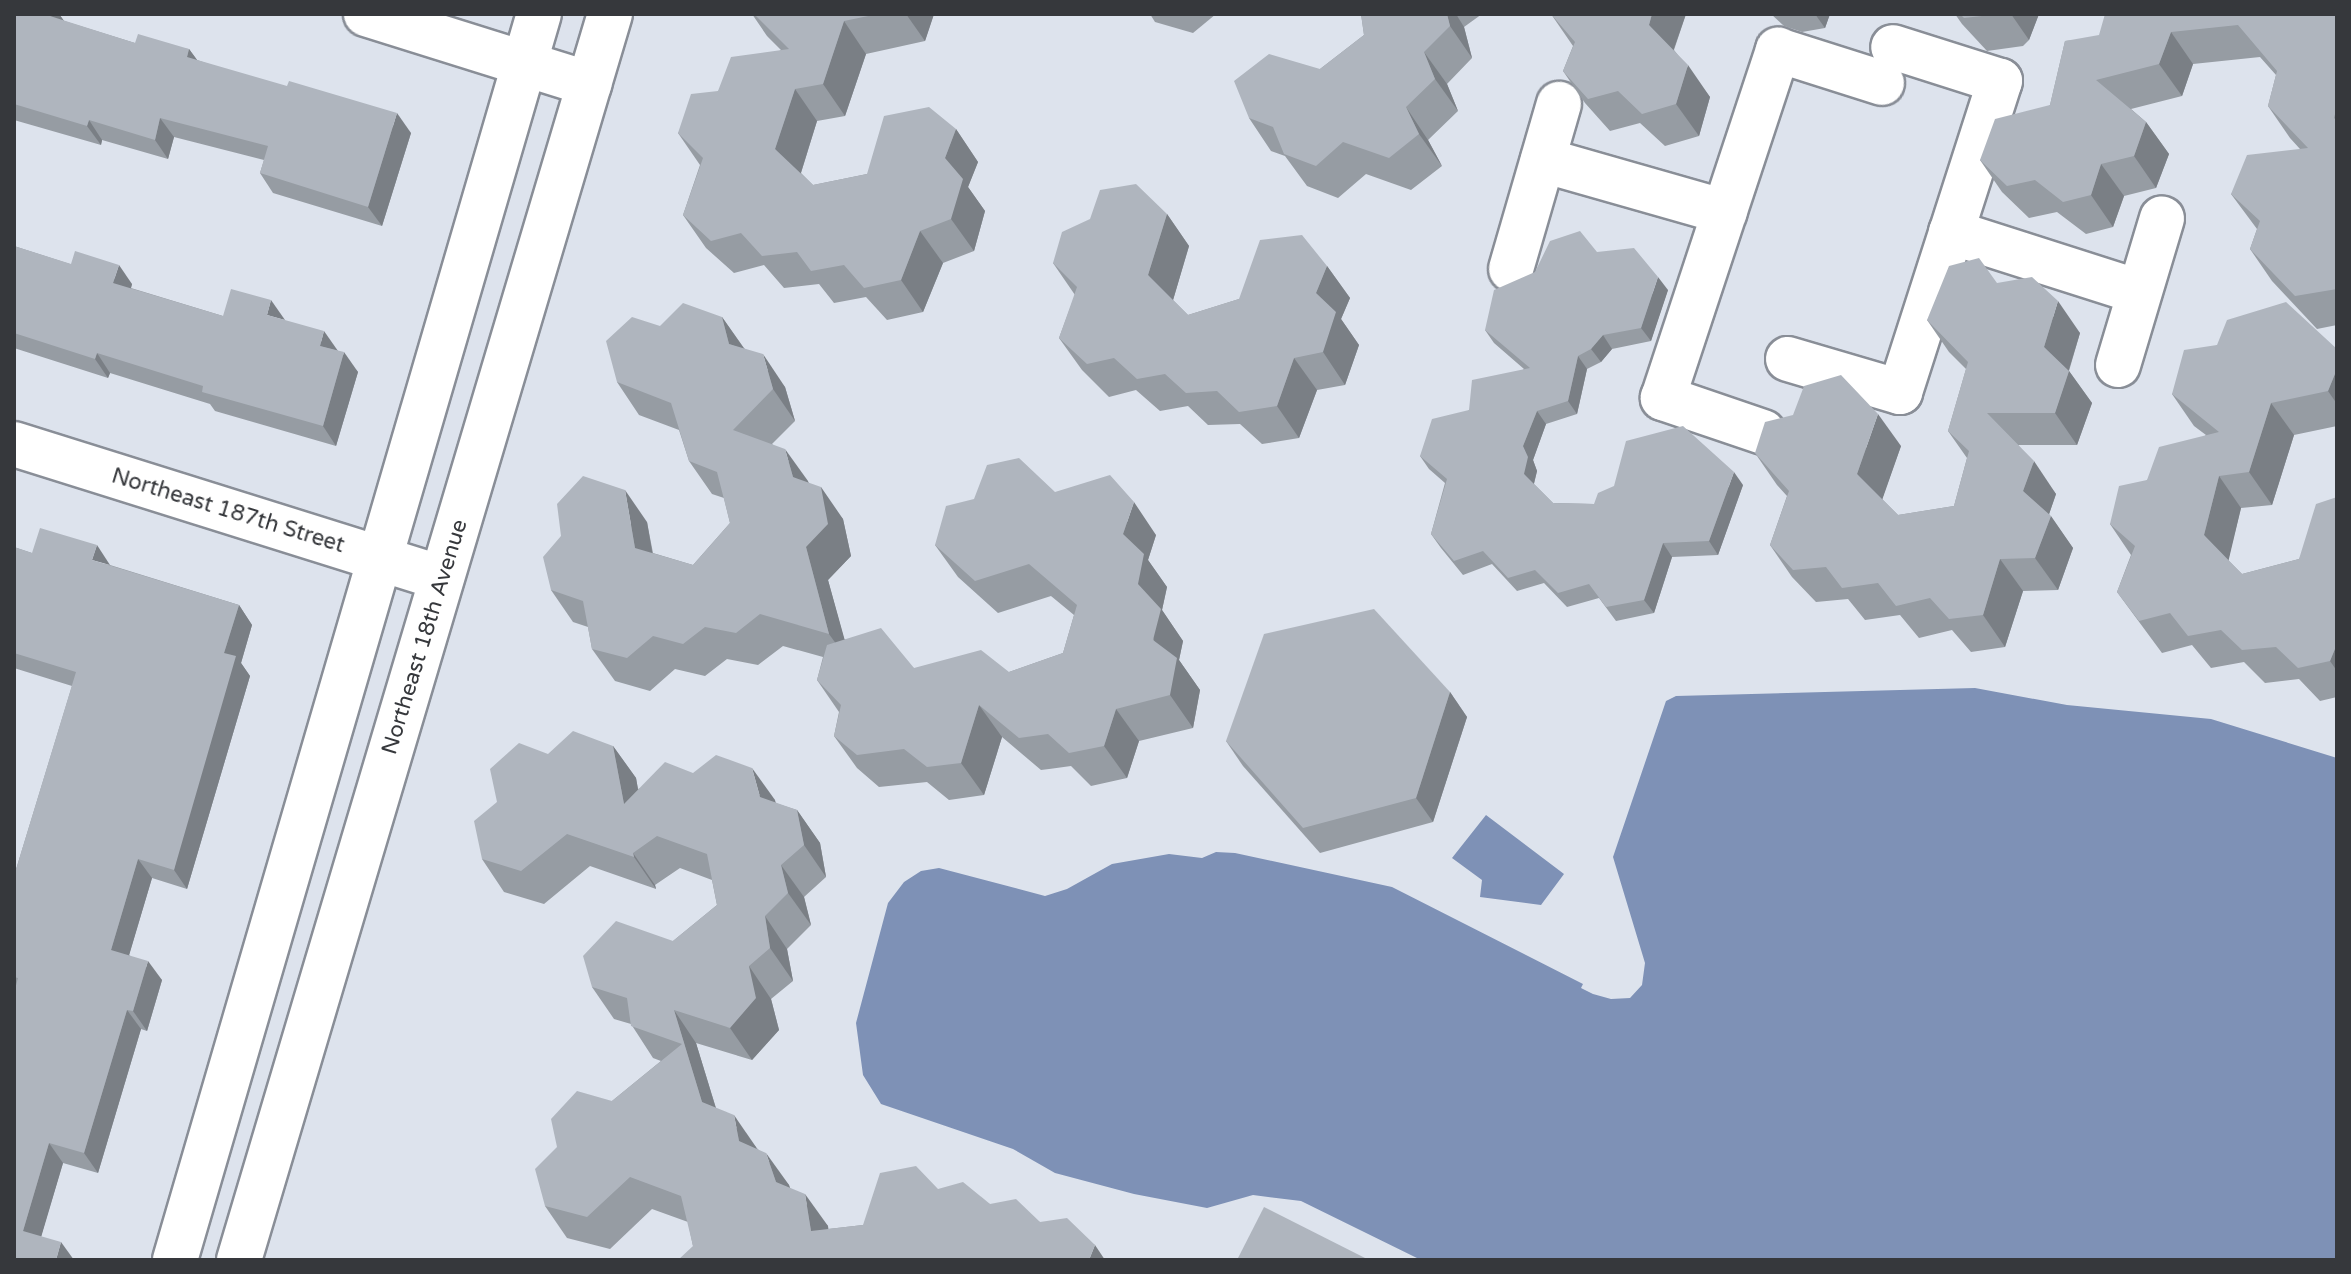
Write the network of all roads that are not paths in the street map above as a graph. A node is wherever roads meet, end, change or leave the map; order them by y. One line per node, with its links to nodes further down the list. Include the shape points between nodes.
1 (366, 14): 4 (street)
2 (539, 14): 4 (street)
3 (610, 14): 5 (street, Northeast 18th Avenue)
4 (524, 64): 5 (street); 17 (street)
5 (589, 84): 18 (street, Northeast 18th Avenue)
6 (1559, 104): 7 (street)
7 (1543, 160): 8 (street); 11 (street)
8 (1725, 212): 10 (street, via 1778,50 2000,81); 15 (street, via 1663,398)
9 (2162, 218): 12 (street)
10 (1951, 232): 12 (street); 13 (street, via 1900,392)
11 (1511, 269)
12 (2139, 292): 14 (street)
13 (1788, 359)
14 (2118, 365)
15 (1763, 432)
16 (14, 444): 17 (street, Northeast 187th Street)
17 (379, 559): 18 (street, Northeast 187th Street); 19 (street)
18 (442, 578): 20 (street, Northeast 18th Avenue)
19 (198, 1185): 20 (street); 21 (street)
20 (256, 1201): 22 (street, Northeast 18th Avenue)
21 (175, 1260)
22 (239, 1260)

